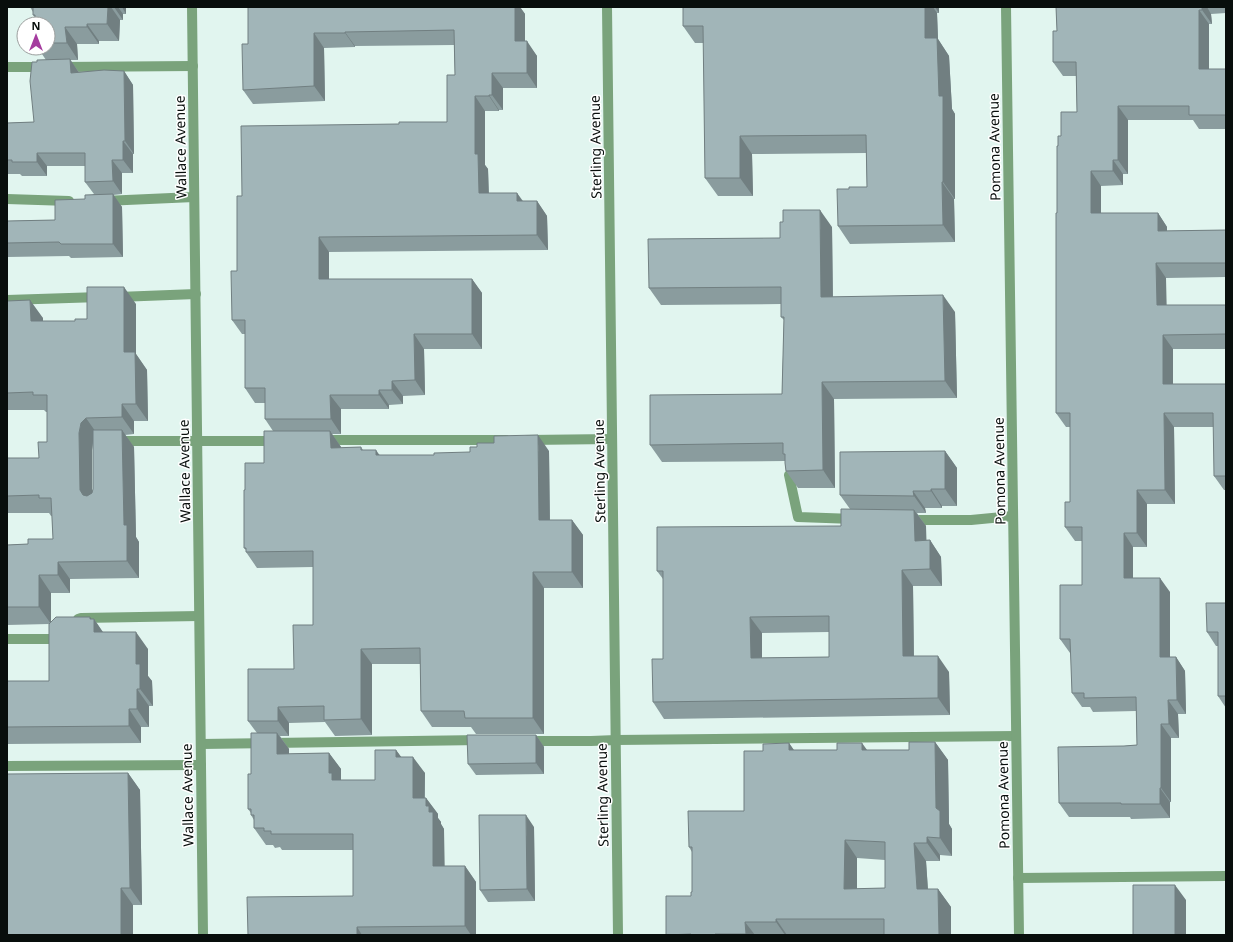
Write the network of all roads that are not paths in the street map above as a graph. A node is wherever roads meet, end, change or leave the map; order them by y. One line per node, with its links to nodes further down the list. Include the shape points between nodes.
1 (192, 7): 4 (street, Wallace Avenue)
2 (607, 7): 12 (street, Sterling Avenue)
3 (1006, 7): 18 (street, Pomona Avenue)
4 (193, 66): 5 (street); 6 (street, Wallace Avenue)
5 (7, 67)
6 (194, 197): 9 (street); 10 (street, Wallace Avenue)
7 (7, 200): 8 (street)
8 (76, 201)
9 (91, 201)
10 (196, 294): 11 (street); 15 (street, Wallace Avenue)
11 (7, 300)
12 (612, 439): 13 (street); 25 (street, Sterling Avenue)
13 (317, 440)
14 (108, 441): 15 (street)
15 (197, 441): 16 (street); 21 (street, Wallace Avenue)
16 (285, 441)
17 (789, 475): 19 (street, via 798,517)
18 (1014, 516): 20 (street, via 970,520); 23 (street, Pomona Avenue)
19 (866, 519)
20 (896, 520)
21 (199, 616): 22 (street, via 81,618 68,625 55,639); 27 (street, Wallace Avenue)
22 (7, 639)
23 (1016, 736): 25 (street); 31 (street, Pomona Avenue)
24 (490, 740): 27 (street)
25 (616, 740): 26 (street); 33 (street, Sterling Avenue)
26 (521, 741)
27 (201, 744): 28 (street, Wallace Avenue)
28 (201, 764): 29 (street); 32 (street, Wallace Avenue)
29 (7, 766)
30 (1226, 876): 31 (street)
31 (1018, 878): 34 (street, Pomona Avenue)
32 (203, 935)
33 (618, 935)
34 (1019, 935)

